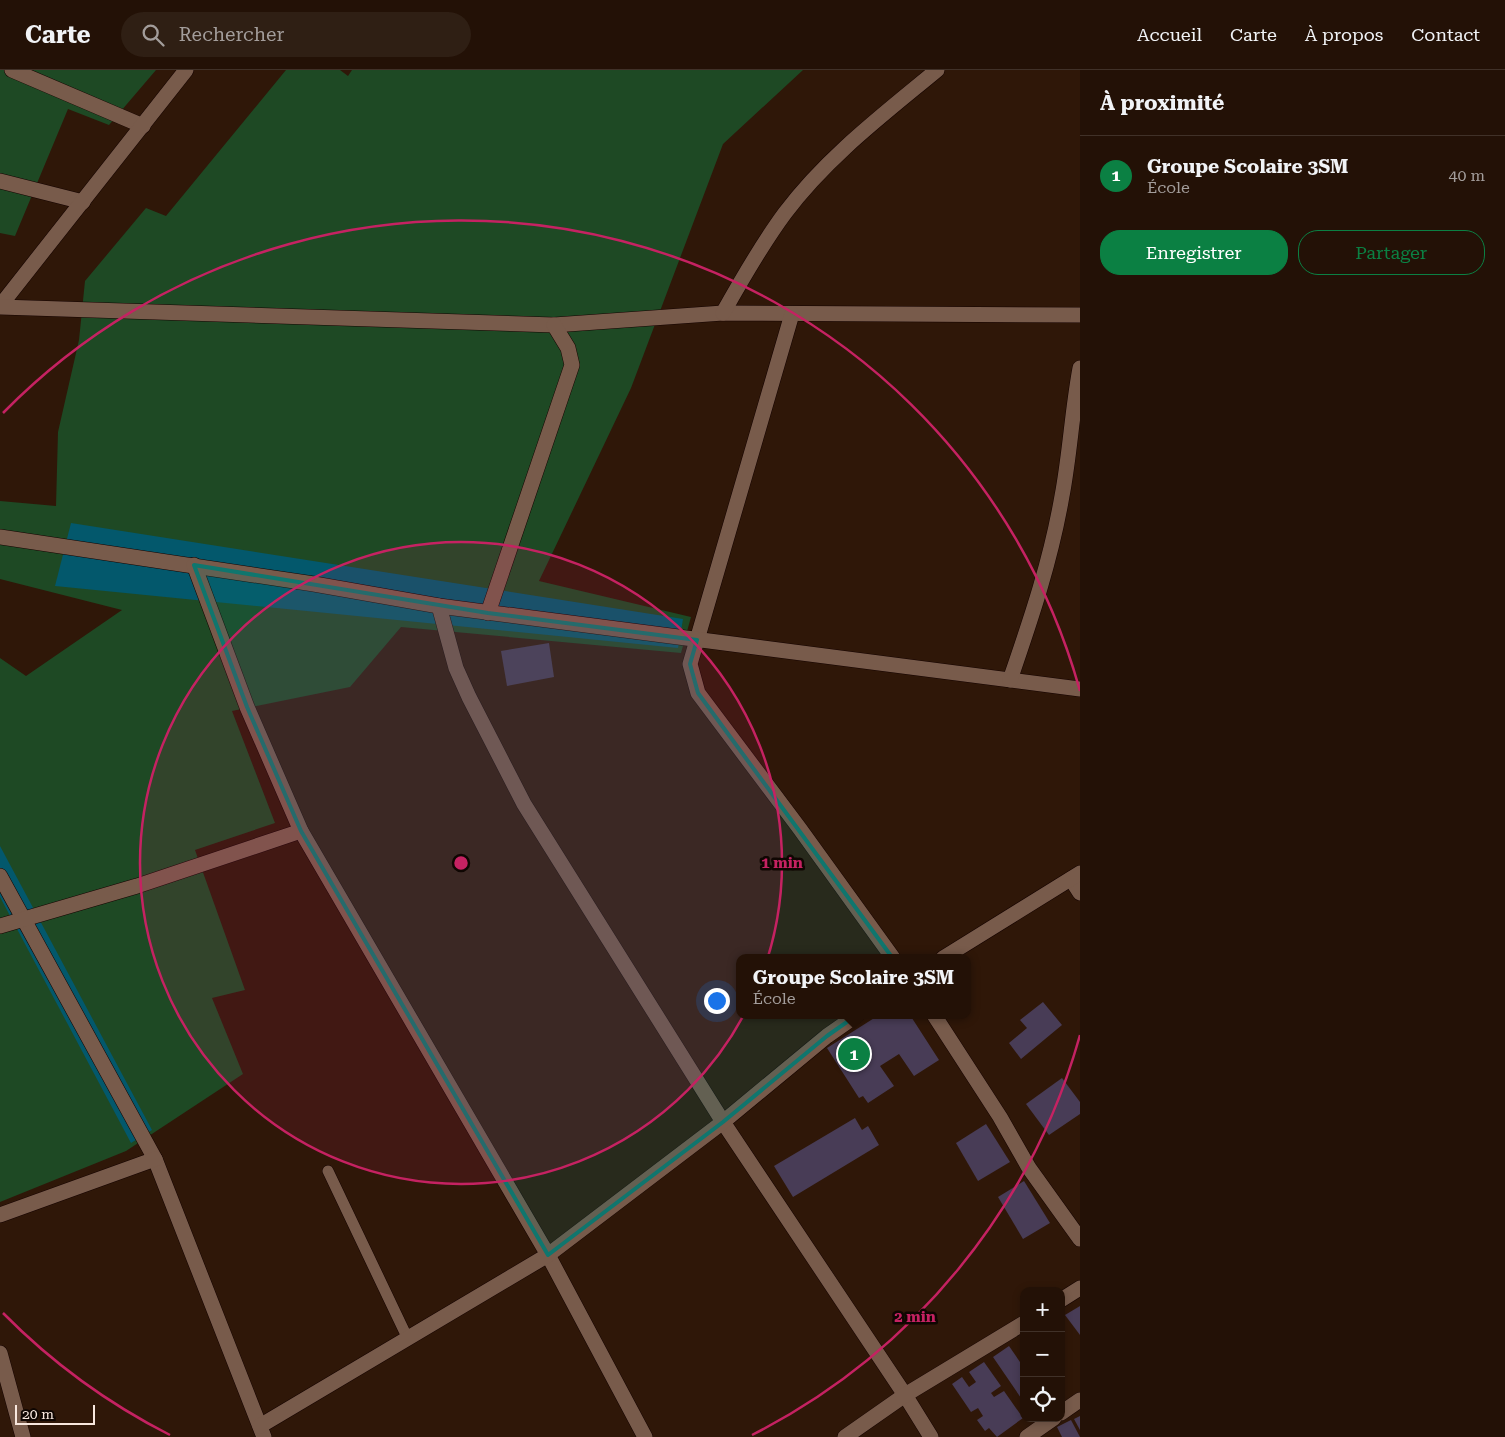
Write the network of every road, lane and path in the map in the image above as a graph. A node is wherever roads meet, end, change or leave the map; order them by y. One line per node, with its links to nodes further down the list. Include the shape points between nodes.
1 (12, 70): 4 (street)
2 (186, 70): 4 (street)
3 (937, 70): 8 (street, via 879,118 800,194 761,248)
4 (143, 126): 6 (street)
5 (0, 181): 6 (street)
6 (83, 202): 7 (street)
7 (0, 307): 11 (street)
8 (723, 313): 9 (street); 11 (street)
9 (792, 314): 10 (street); 17 (street)
10 (1080, 315)
11 (554, 325): 16 (street, via 568,348 572,366)
12 (1080, 368): 18 (street, via 1062,496 1047,563)
13 (0, 537): 14 (street)
14 (194, 565): 15 (street); 20 (street, via 247,707)
15 (439, 606): 16 (street); 30 (street, via 456,668 524,804)
16 (488, 613): 17 (street)
17 (697, 640): 18 (street); 26 (street, via 690,664 698,693)
18 (1010, 680): 19 (street)
19 (1080, 688)
20 (301, 831): 24 (street, via 137,886); 35 (street)
21 (0, 876): 24 (street)
22 (1075, 876): 23 (street); 27 (street)
23 (1080, 893)
24 (24, 918): 25 (street); 31 (street)
25 (0, 926)
26 (890, 954)
27 (949, 954)
28 (851, 1019): 30 (street)
29 (937, 1019): 34 (street, via 1029,1168)
30 (723, 1122): 35 (street); 41 (street)
31 (155, 1159): 33 (street); 45 (street)
32 (328, 1171): 39 (lane)
33 (0, 1215)
34 (1080, 1239)
35 (548, 1255): 39 (street); 47 (street)
36 (1080, 1288): 37 (street)
37 (1065, 1297)
38 (1020, 1325): 41 (street)
39 (408, 1339): 45 (street)
40 (0, 1353): 46 (street)
41 (905, 1395): 48 (street); 49 (street)
42 (1080, 1400): 43 (street)
43 (1065, 1410)
44 (1048, 1422): 50 (street)
45 (262, 1432)
46 (23, 1437)
47 (645, 1437)
48 (845, 1437)
49 (931, 1437)
50 (1027, 1437)

